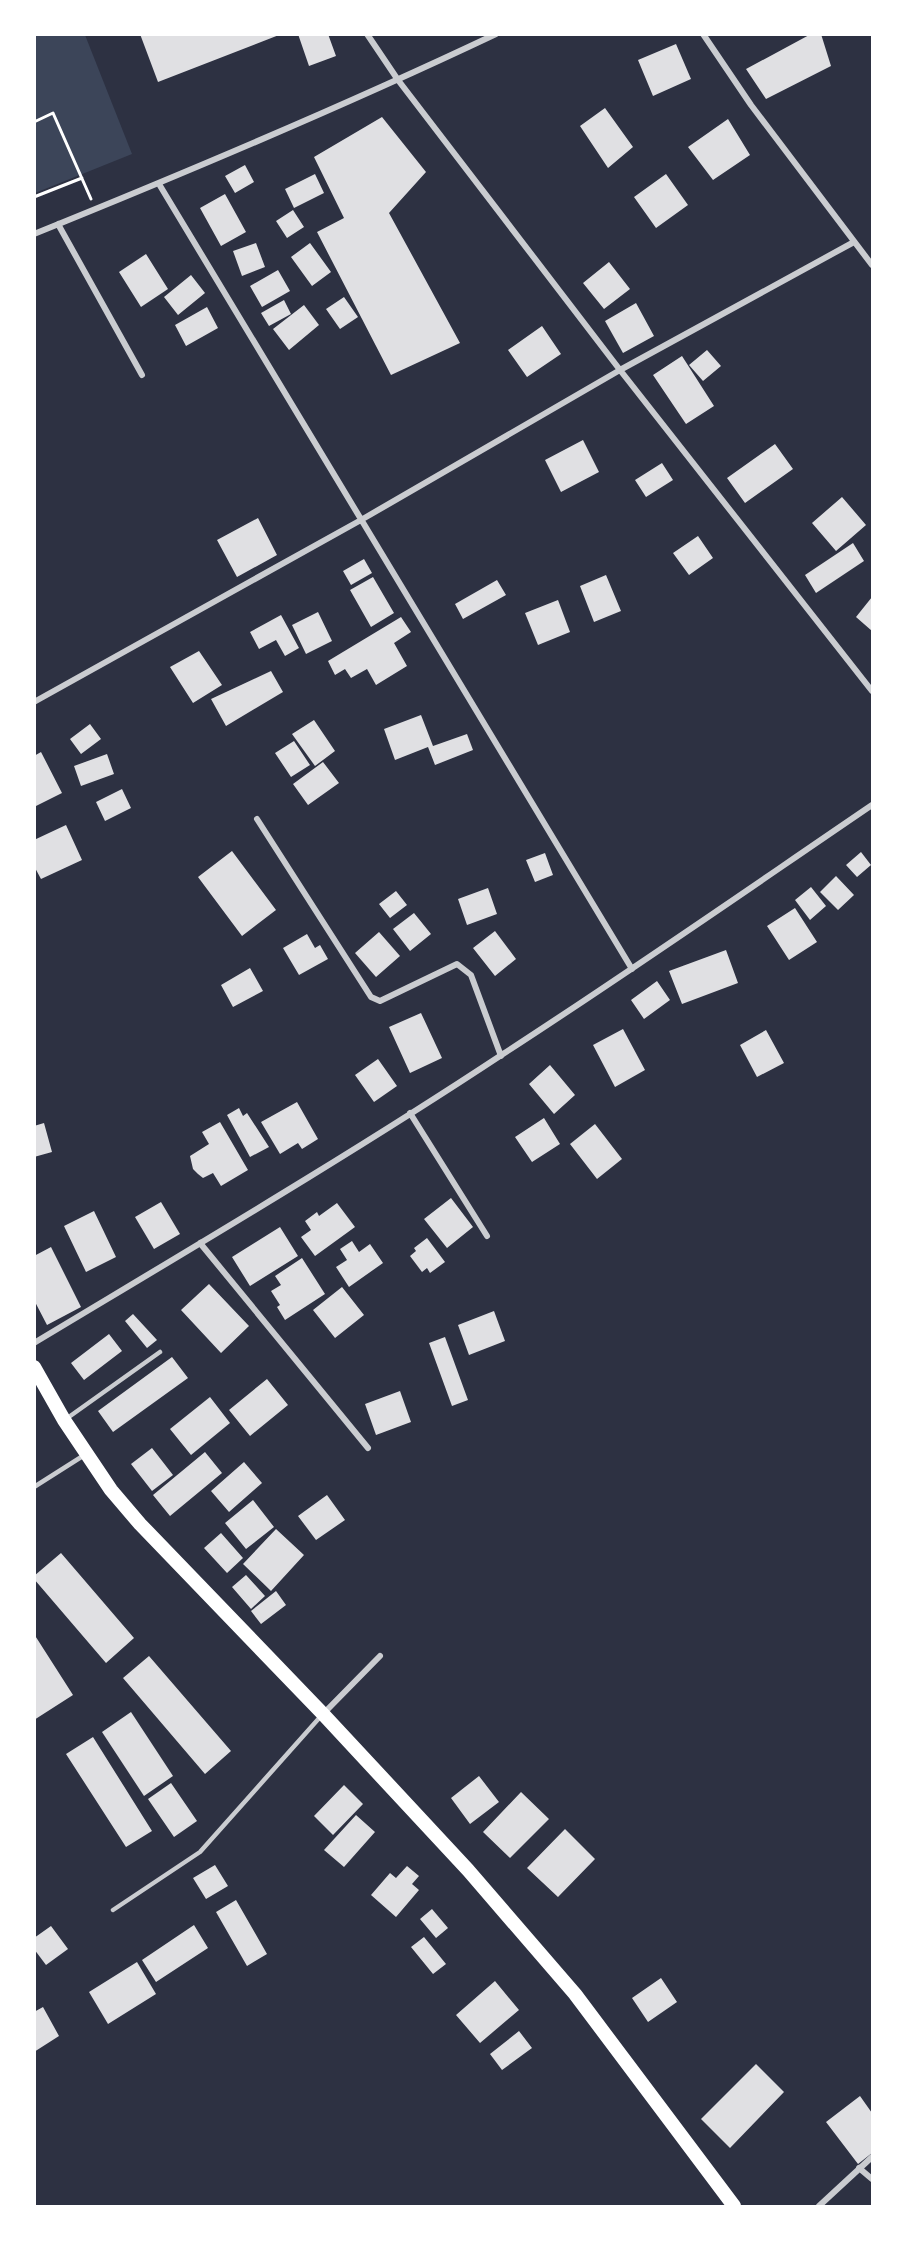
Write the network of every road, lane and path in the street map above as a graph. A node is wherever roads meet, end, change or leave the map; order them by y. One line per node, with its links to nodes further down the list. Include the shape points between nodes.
1 (367, 34): 4 (street)
2 (496, 34): 4 (street)
3 (703, 34): 12 (street)
4 (398, 81): 7 (street); 14 (street)
5 (34, 122): 6 (path, via 53,113)
6 (82, 178): 8 (path); 9 (path)
7 (159, 183): 9 (street); 16 (street)
8 (34, 197)
9 (96, 209): 10 (street)
10 (58, 224): 11 (street); 15 (street)
11 (34, 234)
12 (854, 242): 13 (street); 14 (street)
13 (873, 265)
14 (620, 370): 16 (street); 17 (street)
15 (142, 375)
16 (361, 520): 18 (street); 21 (street)
17 (873, 691)
18 (34, 702)
19 (873, 805): 21 (street)
20 (257, 819): 22 (street, via 371,997 380,1001 458,964 471,975)
21 (632, 969): 22 (street)
22 (501, 1056): 23 (street)
23 (410, 1113): 24 (street); 25 (street)
24 (487, 1236)
25 (200, 1244): 26 (street); 30 (street)
26 (34, 1343)
27 (160, 1352): 29 (lane)
28 (34, 1367): 29 (main road)
29 (64, 1420): 31 (main road)
30 (368, 1448)
31 (86, 1454): 32 (lane); 34 (main road, via 140,1524)
32 (34, 1487)
33 (380, 1656): 34 (street)
34 (323, 1714): 35 (lane, via 200,1852); 39 (main road, via 441,1839 575,1994)
35 (113, 1911)
36 (873, 2157): 37 (street)
37 (859, 2168): 38 (street); 40 (street)
38 (873, 2179)
39 (734, 2206)
40 (819, 2206)

